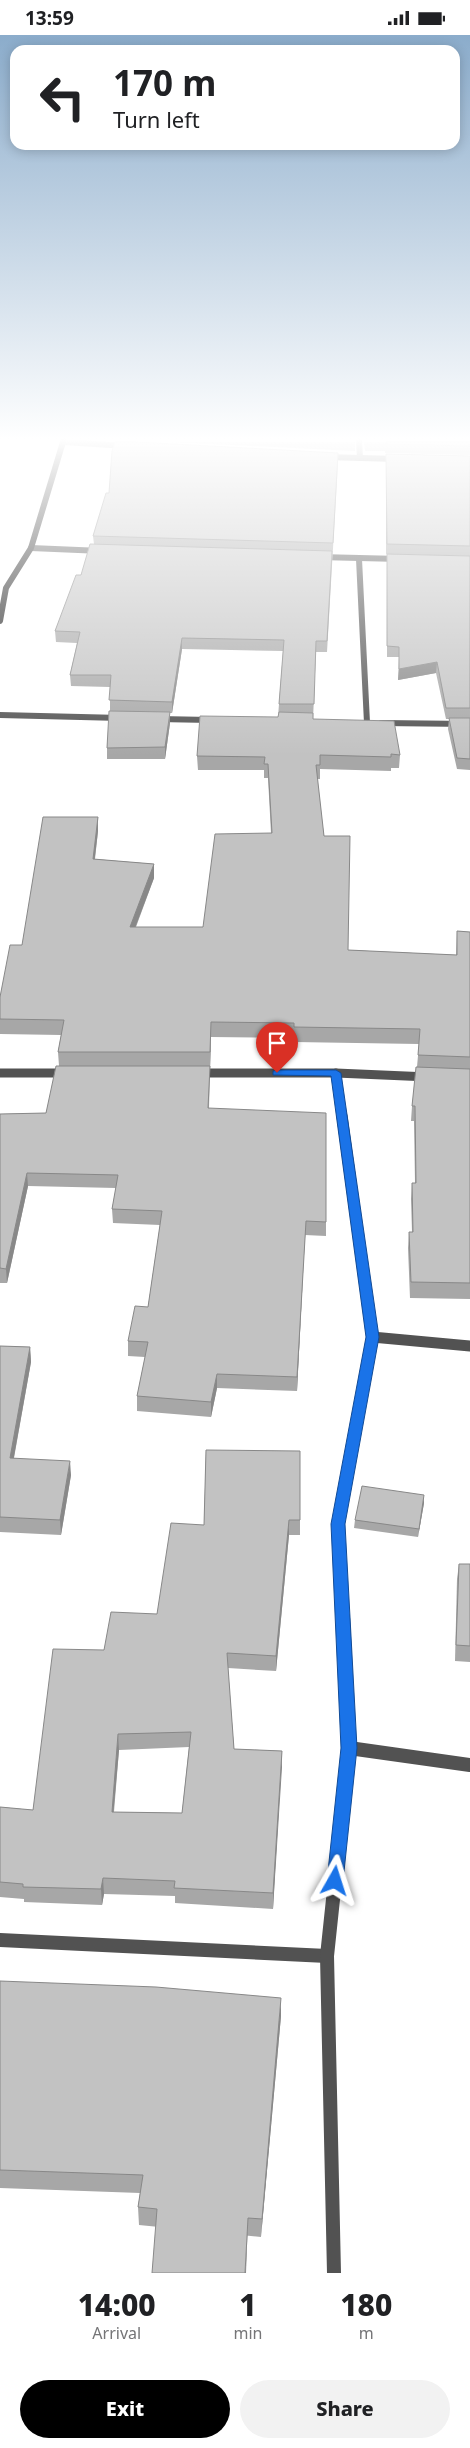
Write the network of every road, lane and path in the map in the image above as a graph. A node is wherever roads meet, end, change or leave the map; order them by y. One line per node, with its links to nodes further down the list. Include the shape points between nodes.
1 (31, 548): 2 (street); 6 (street, via 6,588)
2 (110, 551)
3 (310, 557): 4 (street)
4 (359, 559): 5 (street); 12 (street)
5 (406, 560)
6 (0, 621)
7 (0, 715): 8 (street)
8 (132, 718)
9 (151, 718): 10 (street)
10 (220, 720)
11 (357, 723): 12 (street)
12 (367, 723): 13 (street)
13 (470, 724)
14 (0, 1073): 15 (street)
15 (79, 1073)
16 (188, 1073): 17 (street)
17 (336, 1073): 18 (street); 19 (street)
18 (441, 1077)
19 (372, 1337): 20 (street); 21 (street, via 338,1524)
20 (470, 1346)
21 (349, 1748): 22 (street); 24 (street)
22 (470, 1765)
23 (0, 1940): 24 (street)
24 (327, 1956): 25 (street)
25 (334, 2273)

